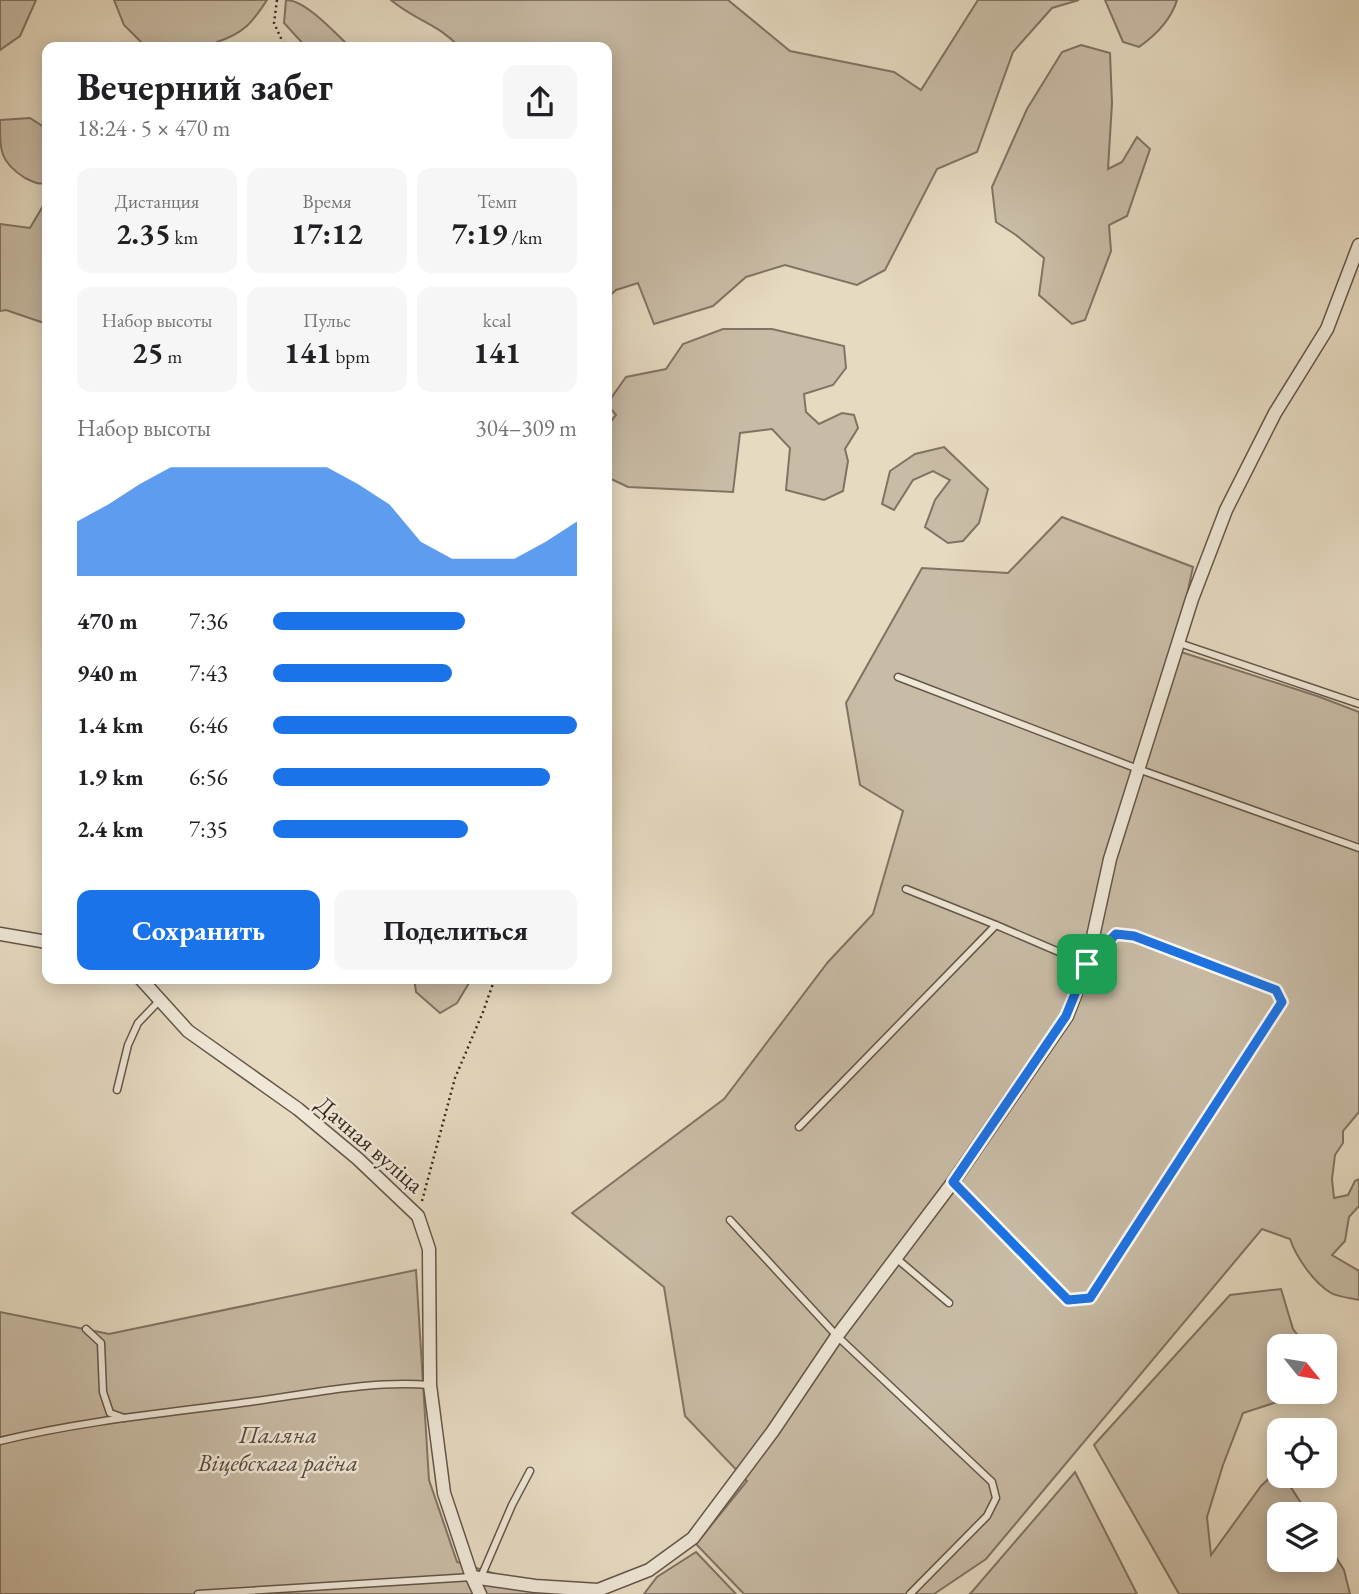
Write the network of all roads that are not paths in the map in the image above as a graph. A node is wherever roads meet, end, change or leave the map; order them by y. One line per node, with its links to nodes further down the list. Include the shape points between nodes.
1 (1359, 245): 2 (street, via 1327,329 1275,413 1226,510)
2 (1178, 642): 4 (lane); 5 (street)
3 (898, 677): 5 (lane)
4 (1359, 704)
5 (1138, 769): 6 (lane); 11 (street, via 1110,859)
6 (1359, 848)
7 (906, 889): 8 (lane)
8 (996, 925): 11 (lane); 15 (lane)
9 (0, 934): 10 (street)
10 (42, 941)
11 (1087, 964): 16 (street, via 1066,1016); 16 (lane, via 1116,934 1134,936 1276,990 1282,1002 1090,1298 1068,1300)
12 (145, 984): 13 (street, Дачная вуліца)
13 (160, 1000): 14 (lane, via 138,1023); 22 (street, Дачная вуліца, via 188,1031 298,1109 418,1216 429,1249)
14 (117, 1090)
15 (799, 1127)
16 (953, 1182): 18 (street)
17 (730, 1220): 21 (lane)
18 (896, 1258): 19 (lane); 21 (street)
19 (949, 1303)
20 (86, 1329): 23 (lane, via 101,1343 103,1392 110,1413)
21 (837, 1336): 26 (street, via 773,1432 693,1538 649,1570 598,1590); 29 (lane, via 992,1482 996,1498 988,1516)
22 (430, 1385): 23 (lane, via 400,1382); 26 (street, Дачная вуліца, via 444,1493)
23 (126, 1419): 24 (lane)
24 (0, 1441)
25 (530, 1471): 26 (lane)
26 (476, 1578): 27 (lane); 28 (street, Дачная вуліца)
27 (198, 1594)
28 (480, 1594)
29 (910, 1594)

